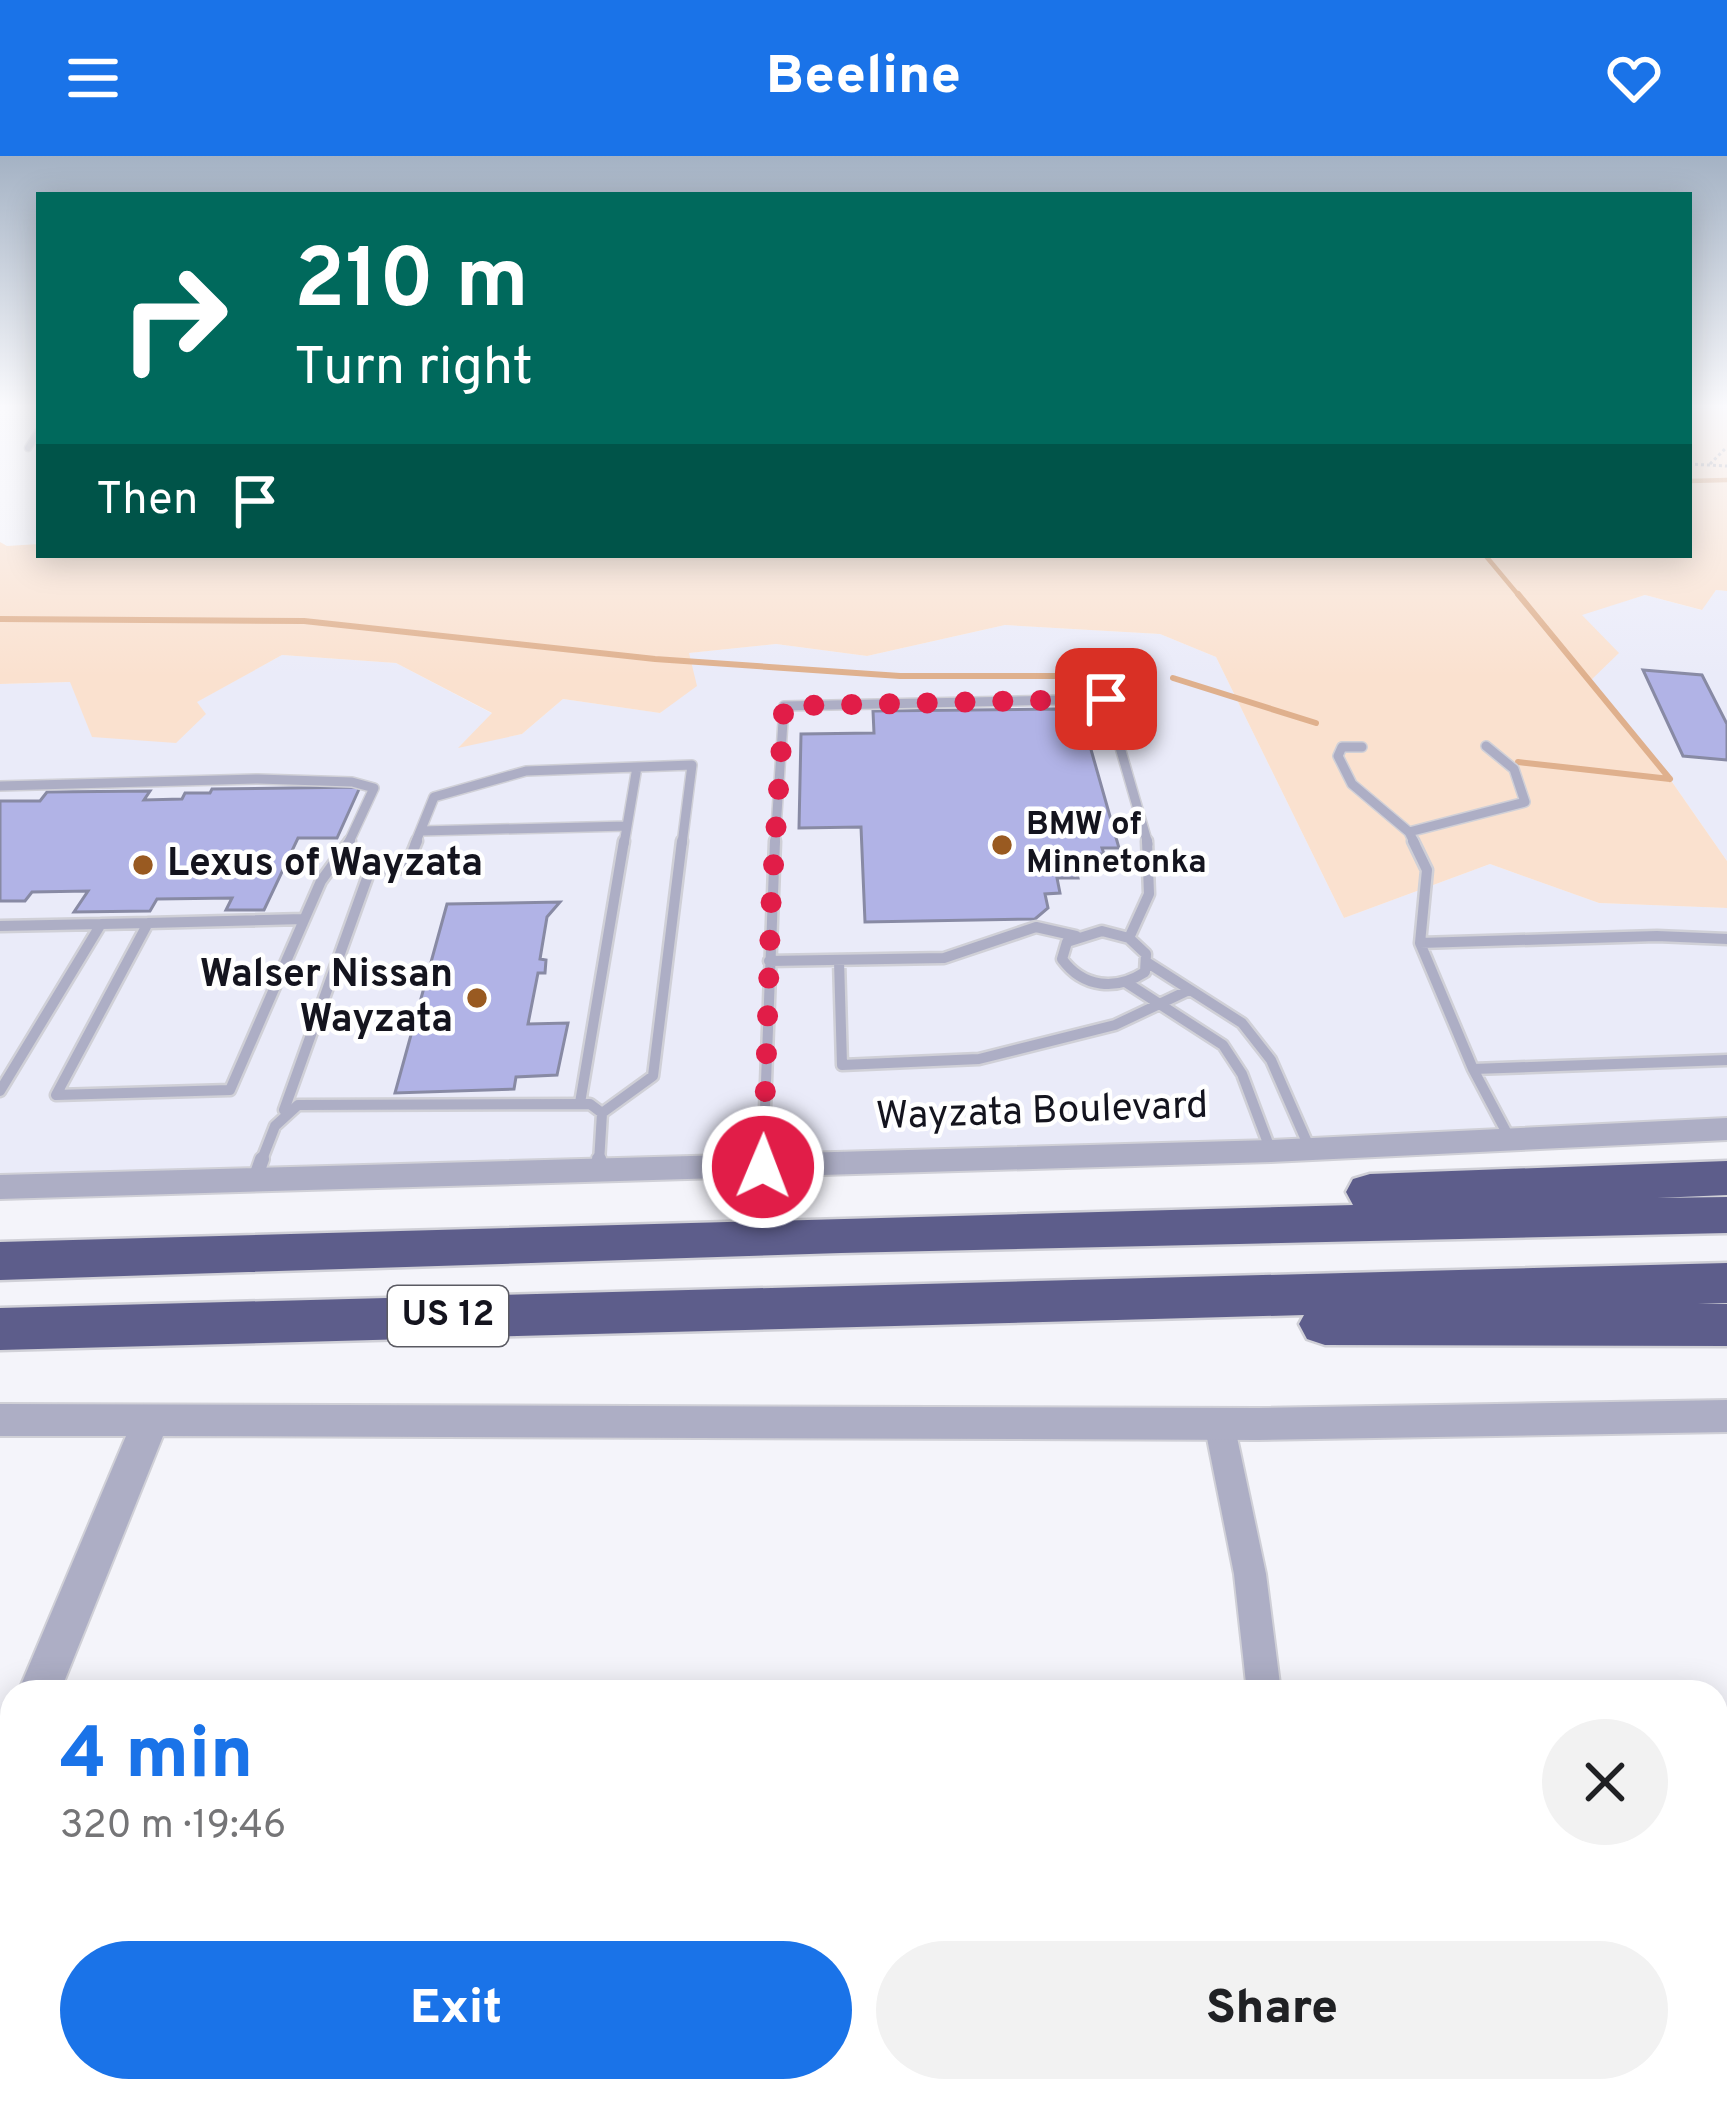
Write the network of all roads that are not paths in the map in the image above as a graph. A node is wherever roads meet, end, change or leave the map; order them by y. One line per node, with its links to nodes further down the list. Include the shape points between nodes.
1 (1486, 746): 7 (lane, via 1504,754 1527,790 1525,802)
2 (1362, 747): 7 (lane, via 1342,747 1338,756 1352,784)
3 (637, 767): 5 (lane); 6 (lane, via 526,771 434,797); 27 (lane, via 692,765 653,1076)
4 (0, 786): 8 (lane, via 364,782 374,788)
5 (627, 826): 6 (lane); 25 (lane)
6 (421, 831): 26 (lane, via 406,868 370,870)
7 (1409, 832): 15 (lane, via 1427,869)
8 (304, 920): 9 (lane); 9 (lane, via 230,1090 56,1095)
9 (148, 923): 10 (lane)
10 (101, 924): 11 (lane); 24 (lane)
11 (0, 926)
12 (1076, 936): 13 (lane); 16 (lane, via 1036,927 944,958); 19 (lane, via 1062,958 1074,975 1099,985)
13 (1129, 938): 17 (lane, via 1149,894 1149,847 1106,699 784,706); 18 (lane)
14 (1727, 939): 15 (lane)
15 (1420, 944): 23 (lane)
16 (839, 960): 17 (lane); 21 (lane, via 842,1065 979,1060 1115,1025)
17 (769, 961): 32 (lane)
18 (1148, 963): 19 (lane); 20 (lane)
19 (1126, 983): 21 (lane)
20 (1189, 990): 21 (lane); 30 (lane, via 1242,1023 1271,1060)
21 (1160, 1002): 31 (lane, via 1223,1045)
22 (1727, 1060): 23 (lane)
23 (1473, 1069): 29 (lane)
24 (0, 1091)
25 (580, 1103): 26 (lane); 27 (lane)
26 (284, 1110): 35 (lane)
27 (602, 1113): 33 (lane)
28 (1727, 1129): 29 (street, Wayzata Boulevard)
29 (1510, 1139): 30 (street, Wayzata Boulevard)
30 (1310, 1149): 31 (street, Wayzata Boulevard)
31 (1271, 1150): 32 (street, Wayzata Boulevard)
32 (763, 1167): 33 (street, Wayzata Boulevard)
33 (598, 1171): 35 (street, Wayzata Boulevard)
34 (1727, 1178): 38 (highway, via 1003,1207)
35 (255, 1179): 36 (street, Wayzata Boulevard)
36 (0, 1187)
37 (1727, 1215): 38 (highway, US 12)
38 (842, 1234): 39 (highway, US 12)
39 (0, 1261)
40 (1727, 1283): 41 (highway, US 12)
41 (896, 1304): 42 (highway, via 1248,1325); 43 (highway, US 12)
42 (1727, 1325)
43 (0, 1329)
44 (1727, 1416): 47 (street)
45 (152, 1418): 46 (street); 47 (street); 48 (street)
46 (0, 1420)
47 (1219, 1424): 49 (street)
48 (44, 1680)
49 (1263, 1680)

